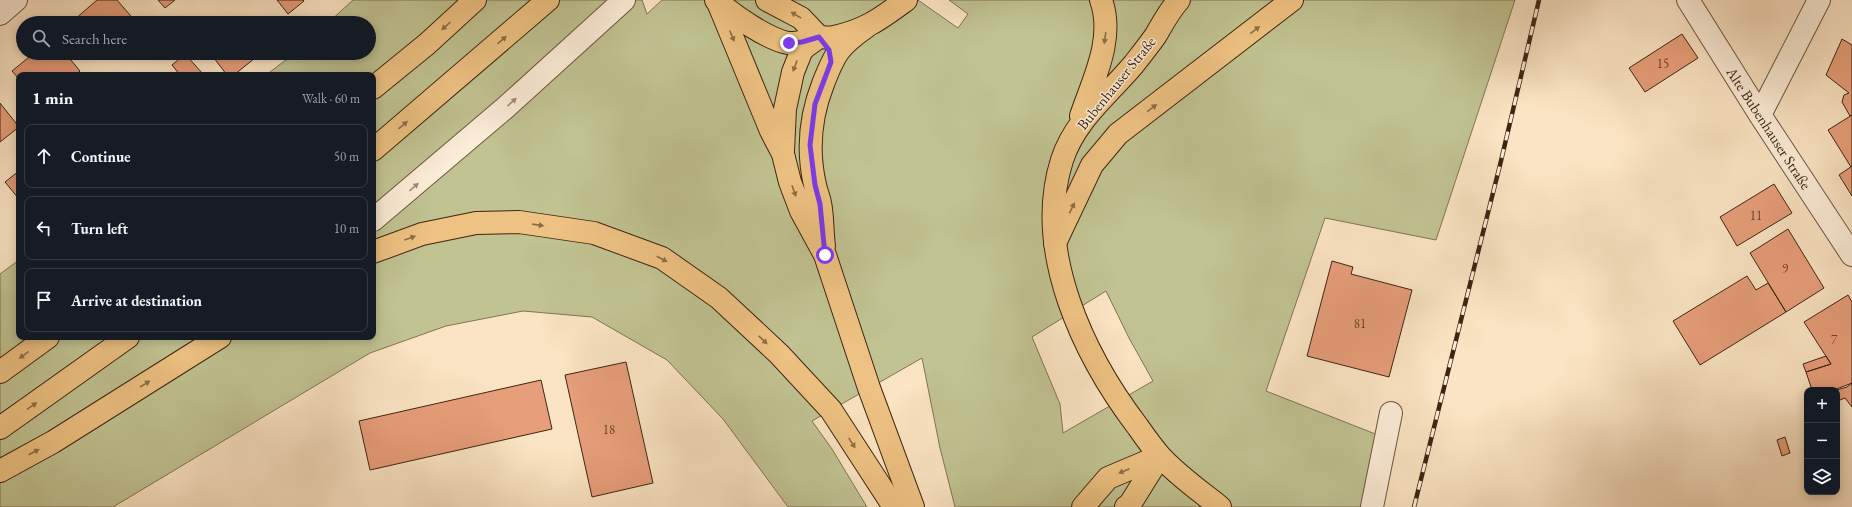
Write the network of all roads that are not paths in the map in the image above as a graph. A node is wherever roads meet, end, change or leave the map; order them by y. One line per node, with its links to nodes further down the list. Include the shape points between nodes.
1 (16, 0): 13 (street)
2 (475, 0): 17 (main road, one-way to 17)
3 (548, 0): 20 (main road, one-way to 3)
4 (624, 0): 22 (street, one-way to 4, via 505,108)
5 (716, 0): 15 (main road, via 741,19 776,39 789,43); 21 (main road, one-way to 21)
6 (767, 0): 15 (main road, one-way to 6, via 801,18)
7 (906, 0): 14 (main road, via 877,22)
8 (1101, 0): 19 (main road, one-way to 19, via 1106,22 1104,43)
9 (1292, 0): 23 (main road, one-way to 9, via 1092,165 1118,134)
10 (1688, 0): 18 (street, Alte Bubenhauser Straße)
11 (1819, 0): 18 (street)
12 (1173, 4): 19 (main road, Bubenhauser Straße, via 1155,36 1133,65 1089,112)
13 (0, 14)
14 (866, 27): 15 (main road, via 831,37); 16 (main road, via 851,38)
15 (819, 37): 16 (main road, via 829,50); 21 (main road, one-way to 21, via 801,52 793,72 785,109)
16 (831, 62): 25 (main road, via 815,104 810,145)
17 (376, 86)
18 (1760, 115): 26 (street, Alte Bubenhauser Straße)
19 (1075, 132): 23 (main road, Bubenhauser Straße, via 1062,160 1055,195)
20 (376, 147)
21 (783, 154): 25 (main road, one-way to 25, via 801,211)
22 (376, 217)
23 (1055, 243): 33 (main road, Bubenhauser Straße, via 1072,313 1118,400)
24 (376, 251): 35 (main road, one-way to 35, via 422,234 476,223 518,222 594,233 662,258 719,298 779,354 831,410)
25 (825, 255): 36 (main road, via 869,388)
26 (1852, 255)
27 (44, 340): 30 (main road, one-way to 30)
28 (124, 340): 32 (main road, one-way to 28)
29 (215, 340): 34 (main road, one-way to 29, via 53,442)
30 (0, 372)
31 (1391, 413): 40 (street)
32 (0, 428)
33 (1160, 456): 37 (main road, one-way to 37, via 1108,478); 38 (main road); 39 (main road, Bubenhauser Straße)
34 (0, 471)
35 (894, 507)
36 (913, 507)
37 (1083, 507)
38 (1126, 507)
39 (1220, 507)
40 (1372, 507)

